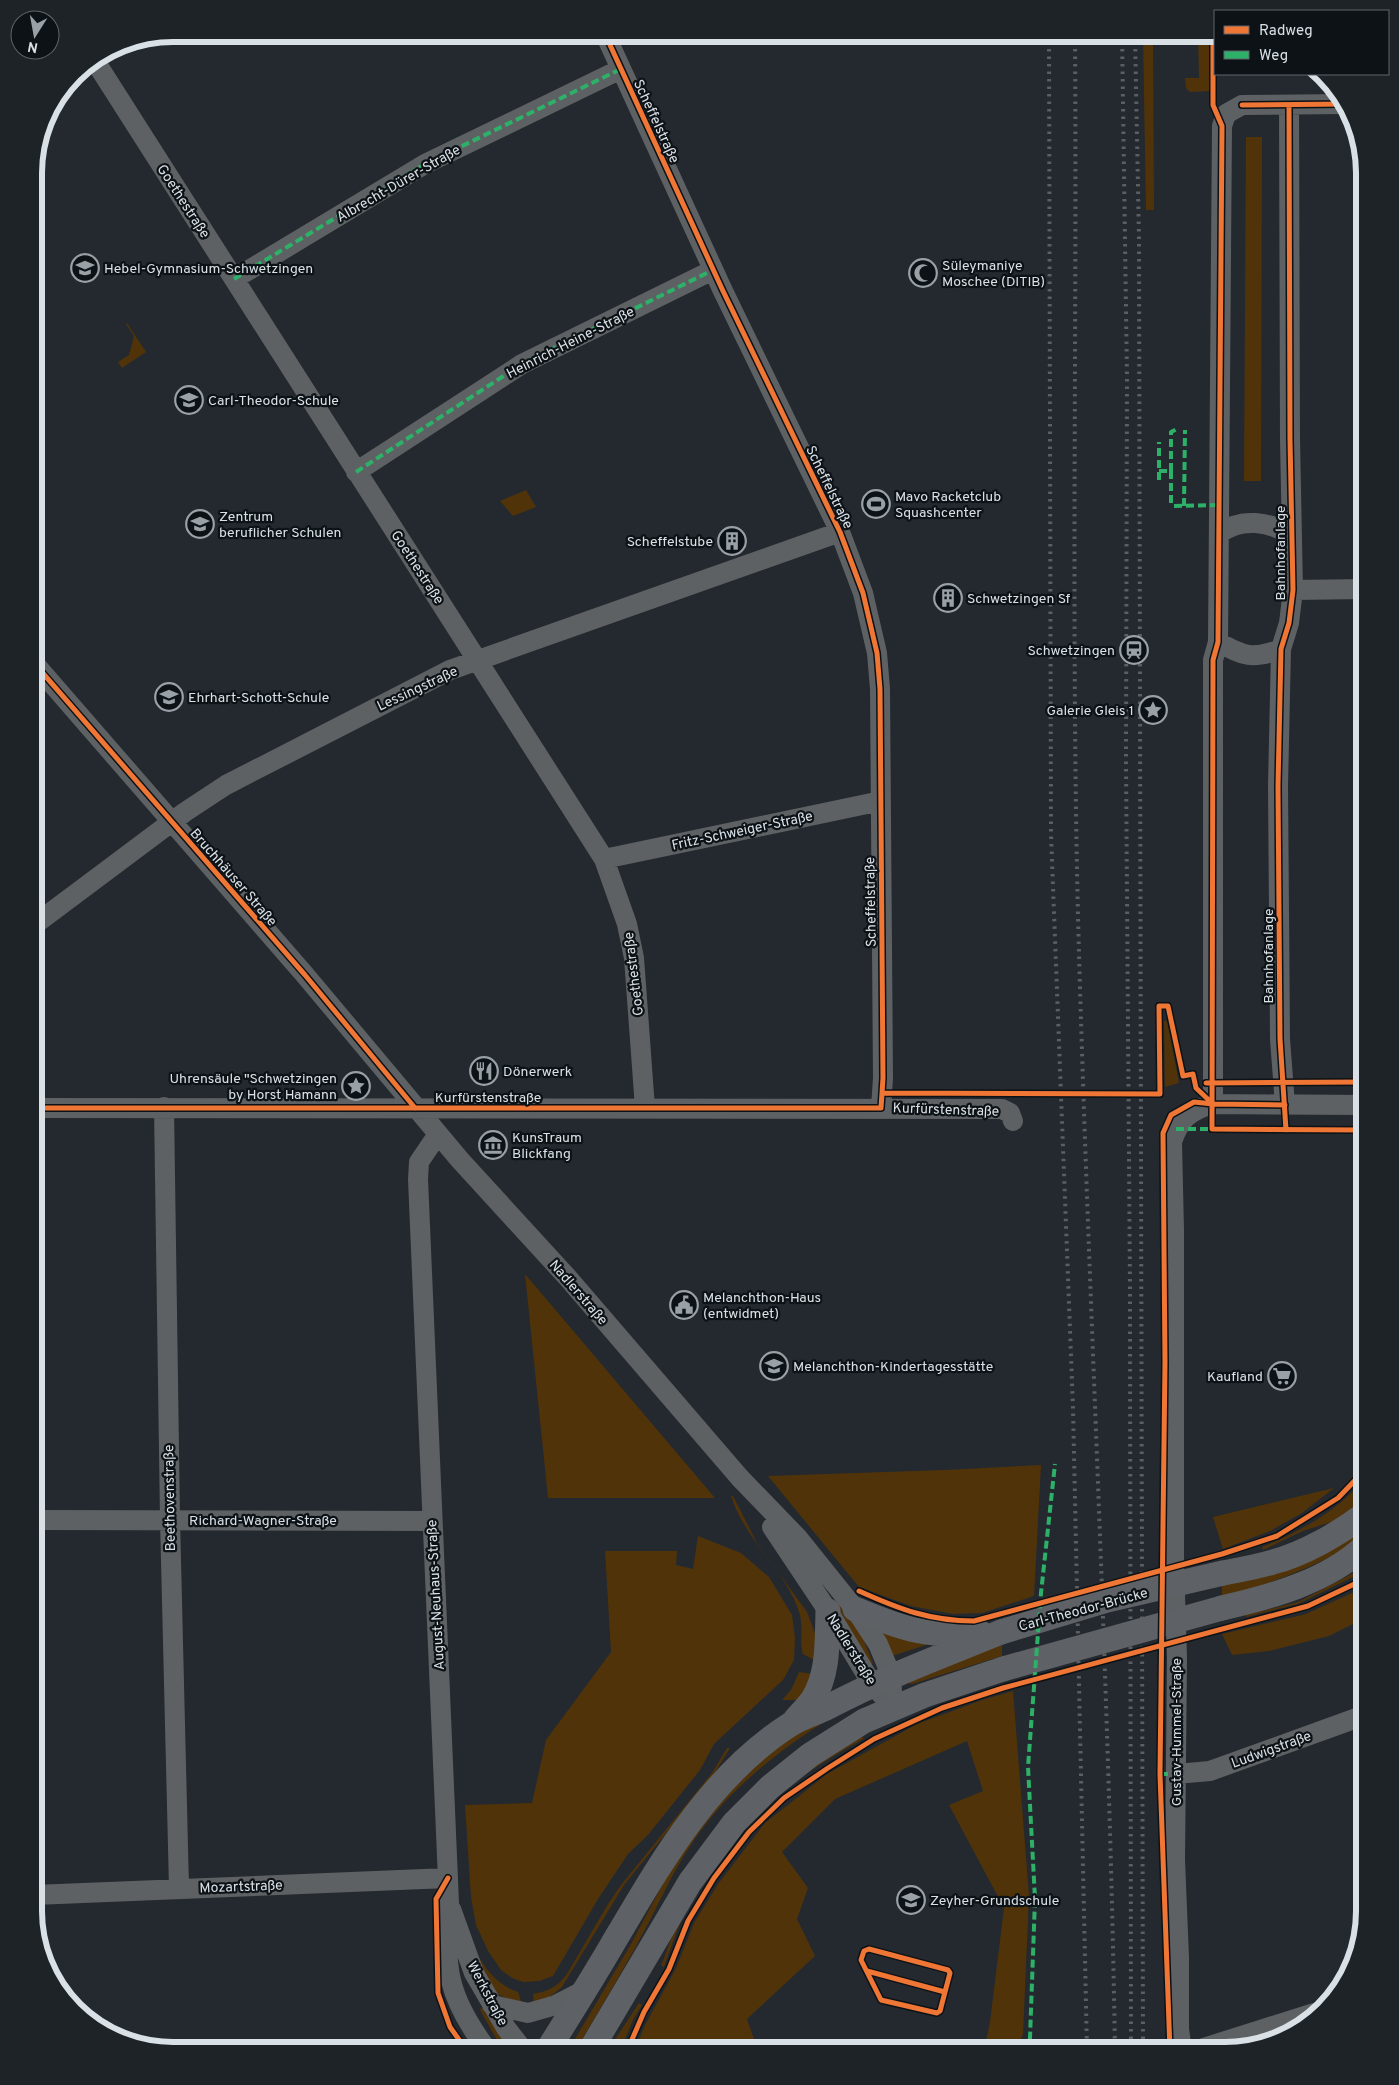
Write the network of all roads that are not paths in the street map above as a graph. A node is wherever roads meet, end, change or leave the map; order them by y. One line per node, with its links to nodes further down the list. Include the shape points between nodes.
1 (609, 43): 3 (street, Scheffelstraße)
2 (99, 67): 7 (street, Goethestraße)
3 (621, 69): 6 (street, Scheffelstraße); 7 (street, Albrecht-Dürer-Straße, via 425,164)
4 (1336, 104): 5 (street)
5 (1289, 105): 10 (street, via 1242,105 1226,114 1222,126); 11 (street, Bahnhofanlage)
6 (713, 270): 8 (street, Heinrich-Heine-Straße, via 522,364); 9 (street, Scheffelstraße)
7 (234, 280): 8 (street, Goethestraße)
8 (356, 472): 16 (street, Goethestraße)
9 (840, 532): 16 (street, Lessingstraße); 18 (street, Scheffelstraße, via 863,593 877,653)
10 (1220, 534): 11 (street, Bahnhofanlage, via 1240,523 1280,527); 14 (street)
11 (1291, 536): 13 (street, Bahnhofanlage)
12 (1356, 589): 13 (street)
13 (1293, 590): 15 (street, Bahnhofanlage, via 1289,623)
14 (1218, 642): 15 (street, via 1245,655 1262,656); 22 (street, via 1213,660)
15 (1281, 649): 23 (street, Bahnhofanlage, via 1279,997)
16 (479, 661): 19 (street, Lessingstraße, via 450,670 226,784); 20 (street, Goethestraße)
17 (43, 673): 19 (street, Bruchhäuser Straße)
18 (881, 801): 20 (street, Fritz-Schweiger-Straße); 29 (street, Scheffelstraße)
19 (171, 823): 21 (street, Lessingstraße); 27 (street, Bruchhäuser Straße, via 306,975)
20 (604, 859): 28 (street, Goethestraße, via 627,924 634,958)
21 (43, 919)
22 (1213, 1104): 23 (street); 45 (street, Gustav-Hummel-Straße, via 1190,1112 1176,1130 1172,1142)
23 (1285, 1105): 24 (street)
24 (1356, 1105)
25 (164, 1107): 26 (street, Kurfürstenstraße); 27 (street, Kurfürstenstraße); 34 (street, Beethovenstraße)
26 (42, 1108)
27 (415, 1108): 28 (street, Kurfürstenstraße); 31 (street, Nadlerstraße)
28 (645, 1108): 29 (street, Kurfürstenstraße)
29 (881, 1108): 30 (street, Kurfürstenstraße, via 1002,1108 1010,1113)
30 (1013, 1121)
31 (438, 1134): 32 (street, Nadlerstraße, via 568,1278); 35 (street, August-Neuhaus-Straße, via 419,1162 418,1179)
32 (740, 1478): 38 (street, Nadlerstraße, via 798,1538); 39 (street, Nadlerstraße)
33 (42, 1520): 34 (street, Richard-Wagner-Straße)
34 (170, 1520): 35 (street, Richard-Wagner-Straße); 47 (street, Beethovenstraße)
35 (432, 1521): 46 (street, August-Neuhaus-Straße)
36 (1356, 1521): 40 (main road, Carl-Theodor-Brücke, bridge, via 1274,1562 1107,1600)
37 (1356, 1555): 42 (main road, bridge, via 1327,1572 1256,1600 1003,1669 925,1694)
38 (856, 1609): 40 (main road, via 889,1623 932,1634); 41 (street, Nadlerstraße, via 878,1644)
39 (828, 1612): 41 (street, Nadlerstraße); 44 (main road, via 822,1677 812,1699)
40 (1002, 1632): 41 (main road)
41 (882, 1680): 42 (street, Nadlerstraße); 44 (main road)
42 (893, 1708): 53 (main road, via 853,1727 810,1755 770,1787 734,1823 690,1882)
43 (1356, 1718): 45 (street, Ludwigstraße, via 1210,1771)
44 (792, 1723): 50 (main road, via 732,1773 702,1806 664,1860)
45 (1176, 1774): 59 (street, Gustav-Hummel-Straße, via 1175,1860)
46 (448, 1878): 47 (street, Mozartstraße); 49 (street, August-Neuhaus-Straße)
47 (180, 1888): 48 (street, Mozartstraße)
48 (42, 1895)
49 (449, 1903): 51 (street, Werkstraße, via 474,1973); 54 (street, August-Neuhaus-Straße, via 448,1970 454,1992)
50 (587, 1989): 51 (street, via 556,2005 528,2013); 56 (main road)
51 (492, 2005): 55 (street, Werkstraße)
52 (1301, 2018): 60 (street)
53 (607, 2023): 57 (main road); 58 (street)
54 (481, 2042)
55 (517, 2042)
56 (553, 2042)
57 (595, 2042)
58 (603, 2042)
59 (1181, 2042)
60 (1223, 2042)

